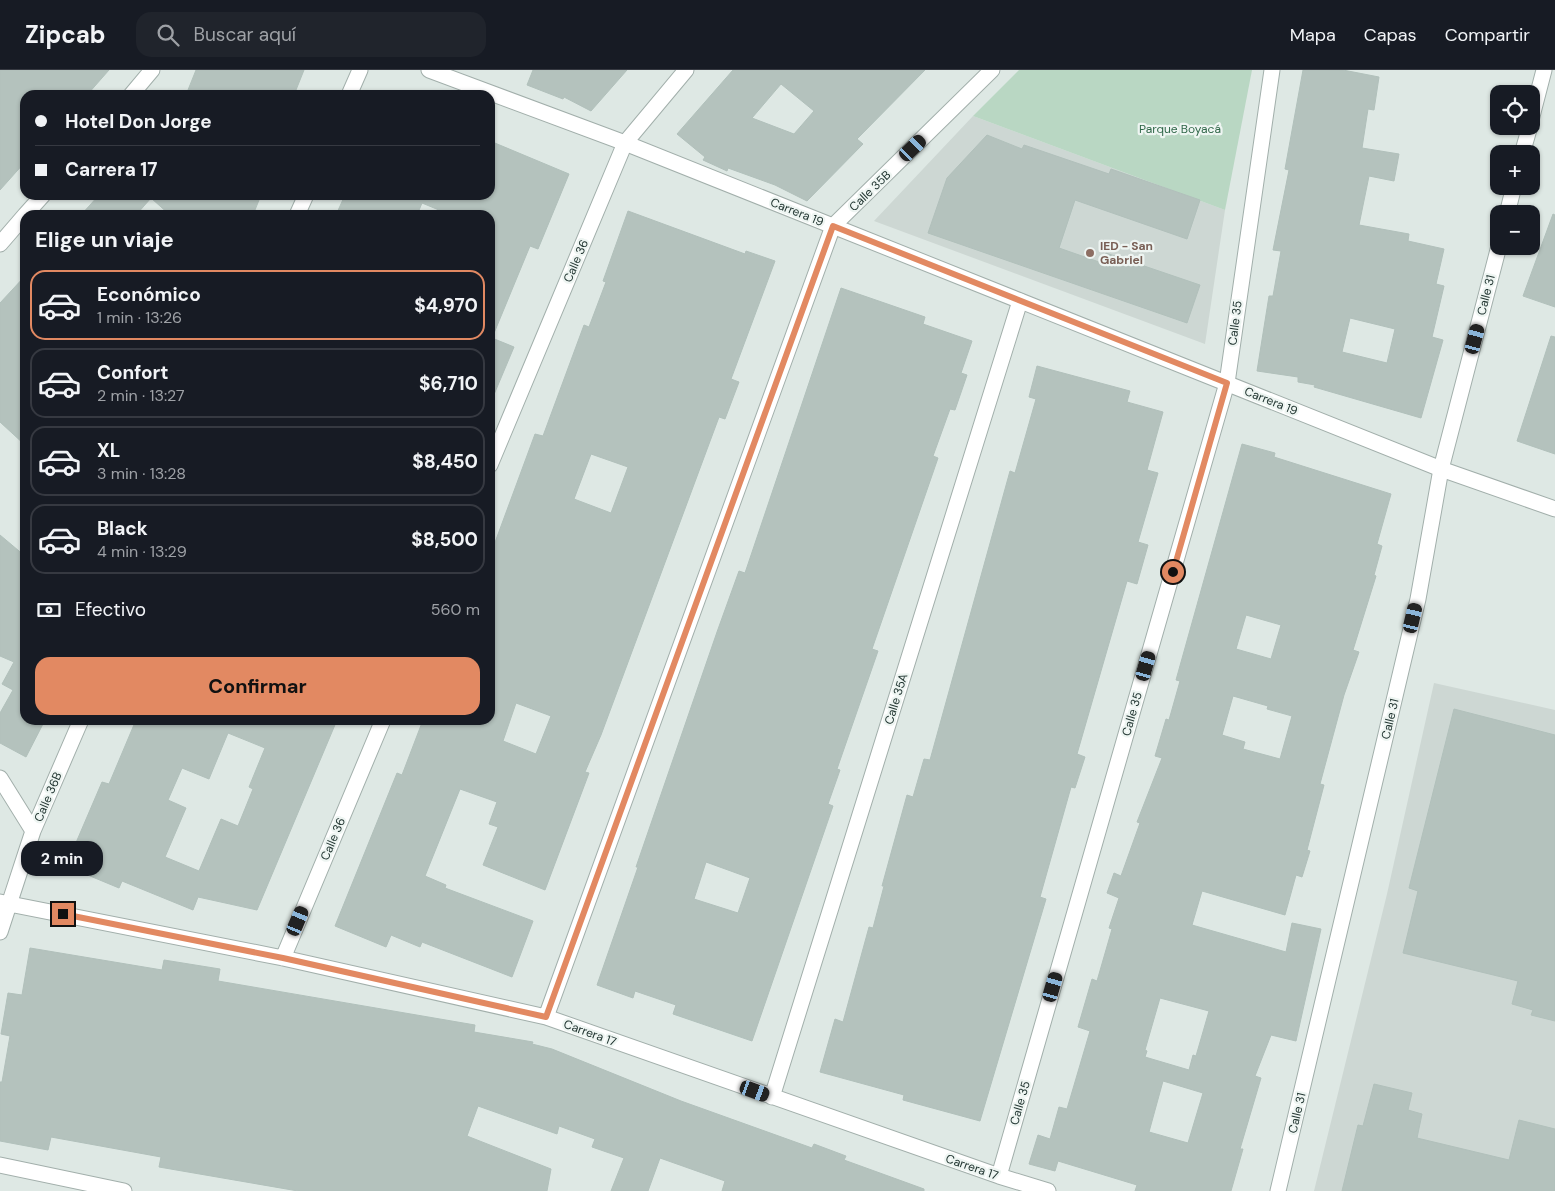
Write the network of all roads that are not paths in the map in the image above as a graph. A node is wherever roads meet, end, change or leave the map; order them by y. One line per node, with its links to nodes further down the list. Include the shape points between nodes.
1 (152, 70): 9 (street)
2 (360, 70): 10 (street)
3 (429, 70): 11 (street, Carrera 19)
4 (686, 70): 13 (street, Calle 36)
5 (992, 70): 17 (street, Calle 35B)
6 (1272, 70): 21 (street, Calle 35)
7 (1544, 70): 8 (street)
8 (1540, 85)
9 (134, 90)
10 (351, 90)
11 (482, 90)
12 (495, 95): 13 (street, Carrera 19)
13 (625, 144): 17 (street, Carrera 19); 22 (street, Calle 36)
14 (38, 200): 15 (street)
15 (30, 210)
16 (20, 221): 18 (street)
17 (833, 226): 20 (street, Carrera 19); 32 (street, Calle 35B)
18 (0, 244)
19 (1497, 255): 23 (street, Calle 31)
20 (1020, 301): 21 (street, Carrera 19); 33 (street, Calle 35A)
21 (1227, 383): 23 (street, Carrera 19); 35 (street, Calle 35)
22 (495, 453)
23 (1441, 469): 24 (street, Carrera 19); 38 (street, Calle 31, via 1418,599)
24 (1555, 509)
25 (79, 725): 28 (street, Calle 36B)
26 (381, 725): 31 (street, Calle 36)
27 (0, 778): 28 (street)
28 (33, 831): 29 (street, Calle 36B)
29 (4, 903): 30 (street, Calle 36B); 31 (street, Carrera 17)
30 (0, 932)
31 (283, 958): 32 (street, Carrera 17)
32 (546, 1017): 33 (street, Carrera 17)
33 (772, 1098): 35 (street, Carrera 17)
34 (0, 1165): 36 (street)
35 (999, 1176): 37 (street, Carrera 17)
36 (124, 1191)
37 (1048, 1191)
38 (1278, 1191)

